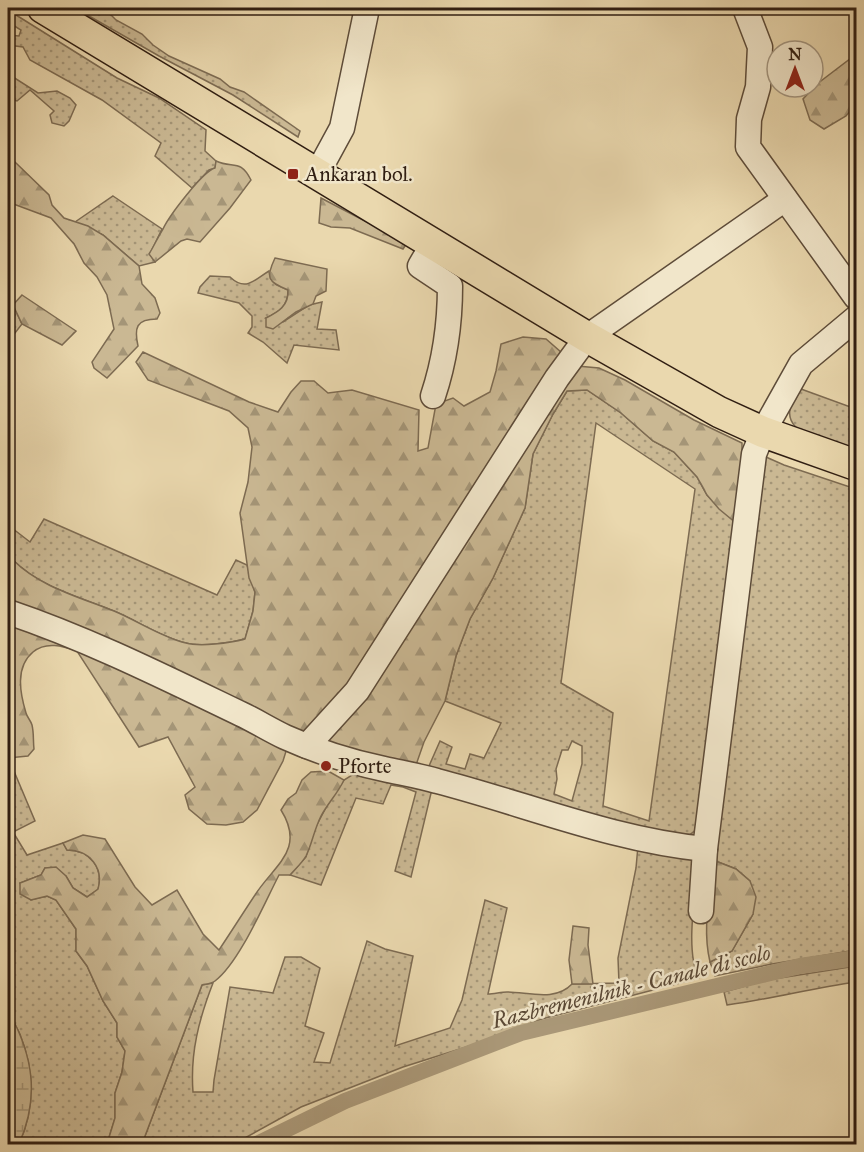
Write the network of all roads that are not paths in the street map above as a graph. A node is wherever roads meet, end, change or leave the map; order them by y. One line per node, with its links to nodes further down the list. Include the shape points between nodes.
1 (43, 8): 4 (main road)
2 (367, 8): 4 (street, via 342,128)
3 (746, 8): 5 (street, via 760,46 748,147)
4 (317, 174): 6 (main road)
5 (785, 199): 7 (street); 9 (street)
6 (433, 244): 9 (main road); 10 (street, via 420,266 450,286 443,366)
7 (856, 297)
8 (856, 318): 11 (street, via 801,364)
9 (587, 337): 11 (main road, via 719,412); 14 (street, via 357,691)
10 (433, 396)
11 (763, 432): 12 (main road); 15 (street, via 754,454)
12 (856, 465)
13 (8, 612): 14 (street, via 142,667)
14 (308, 746): 15 (street, via 671,846)
15 (705, 849): 16 (street)
16 (701, 911)

